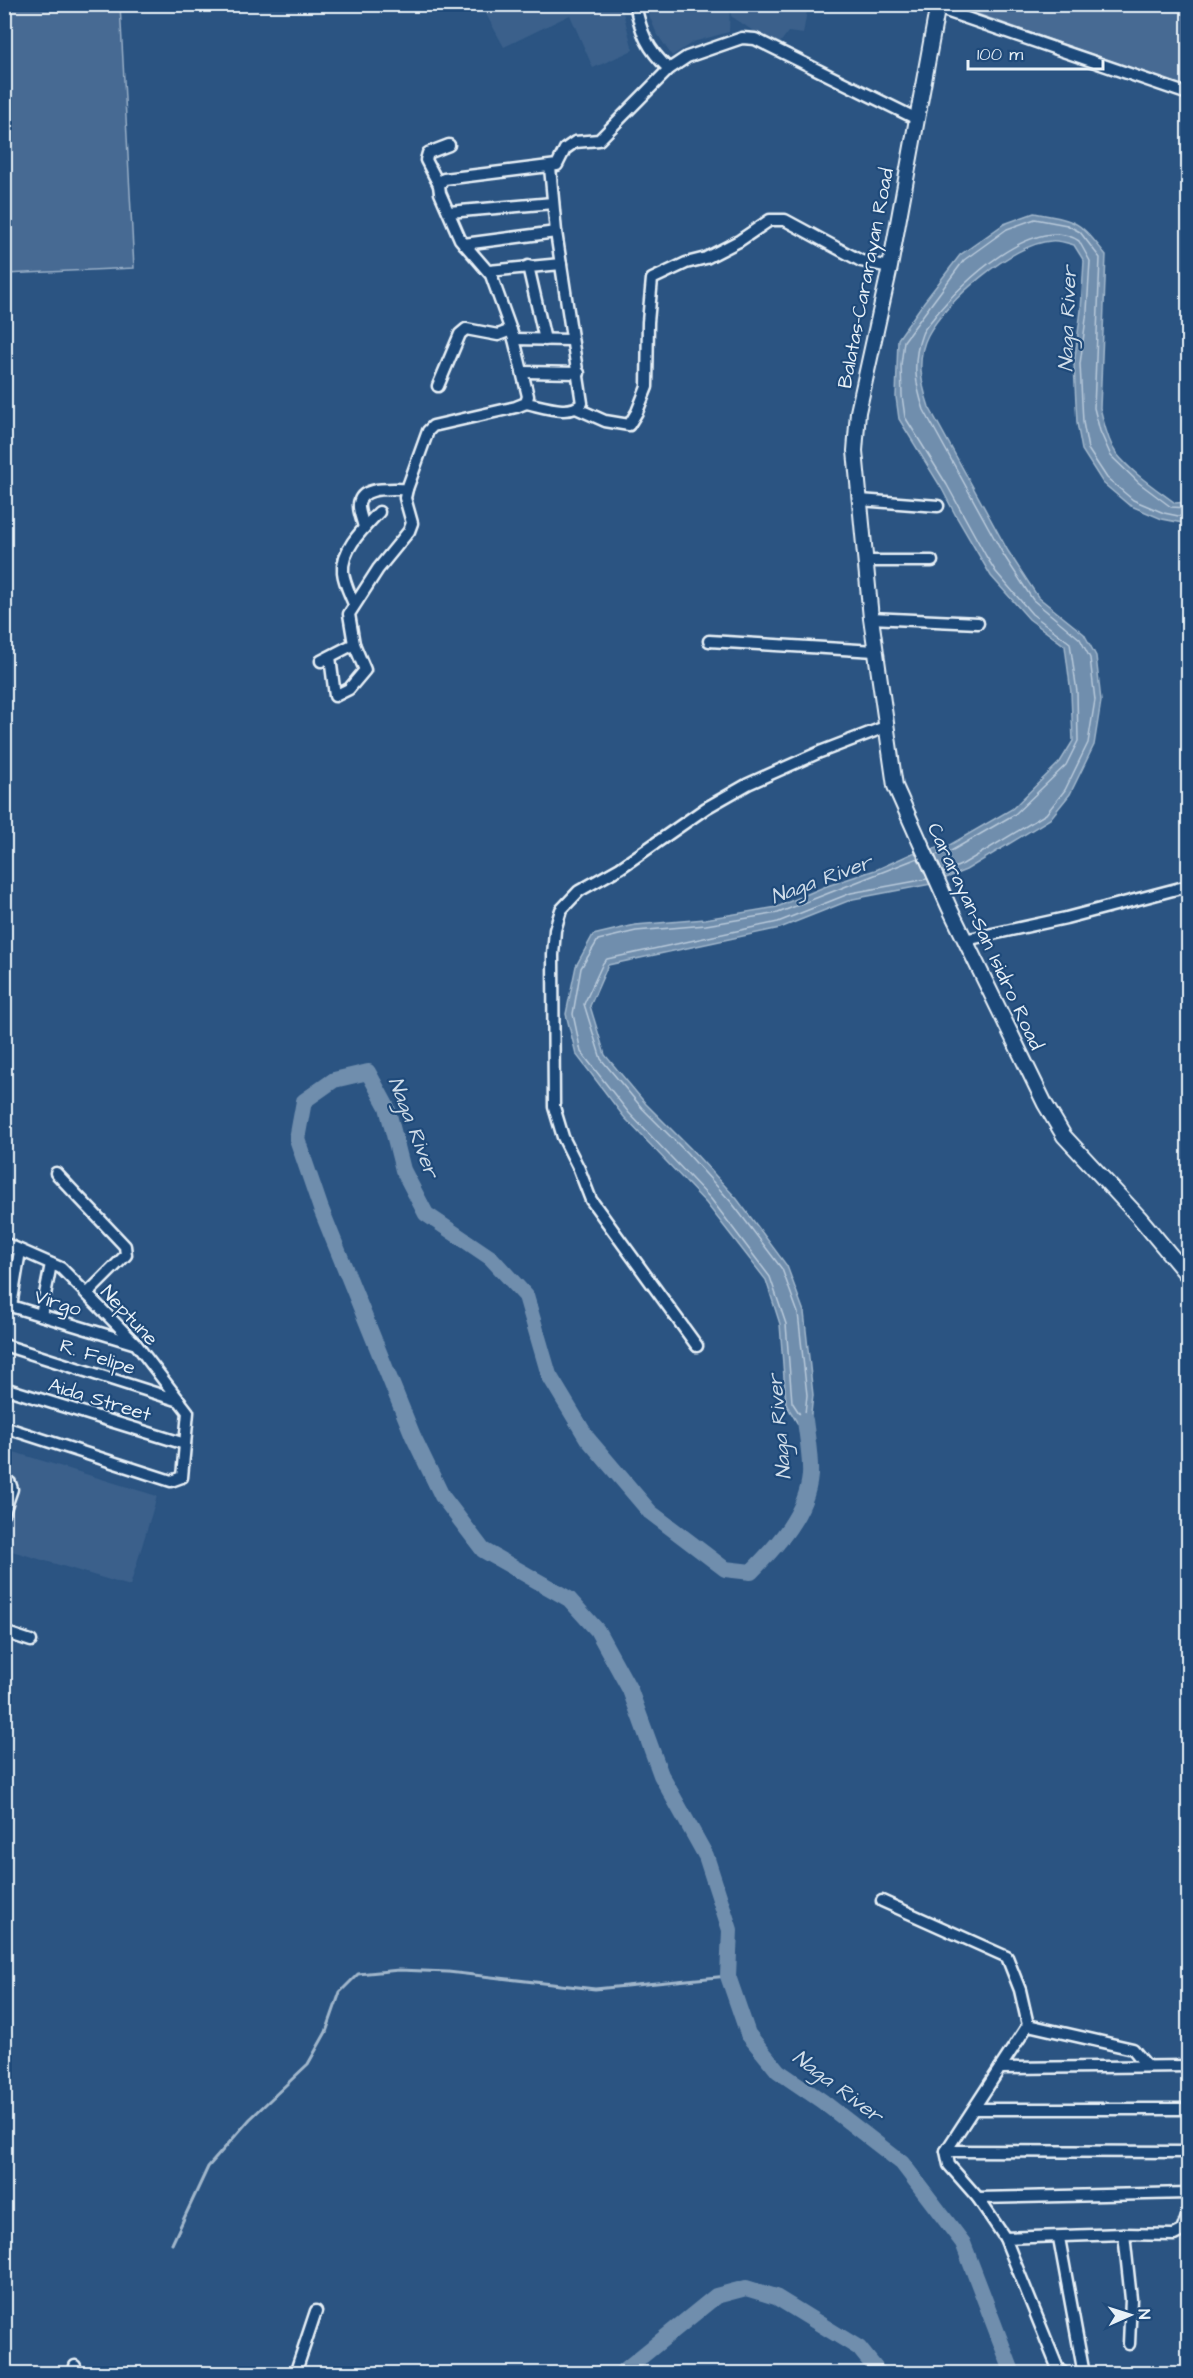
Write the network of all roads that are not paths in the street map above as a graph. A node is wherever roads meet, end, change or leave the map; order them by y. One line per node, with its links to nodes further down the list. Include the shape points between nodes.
1 (635, 4): 3 (street, via 653,54)
2 (937, 6): 4 (street); 5 (main road, Balatas-Cararayan Road)
3 (669, 69): 5 (street, via 687,57 749,38); 7 (street, via 599,140 575,142 557,165)
4 (1188, 94)
5 (915, 118): 15 (main road, Balatas-Cararayan Road)
6 (449, 145): 8 (street, via 428,153 426,160)
7 (550, 167): 8 (street, via 464,175 444,179); 9 (street)
8 (439, 185): 10 (street)
9 (553, 203): 10 (street); 11 (street)
10 (449, 212): 12 (street)
11 (556, 232): 12 (street); 13 (street)
12 (464, 244): 16 (street)
13 (561, 264): 14 (street); 19 (street)
14 (528, 266): 16 (street); 18 (street)
15 (890, 267): 24 (street, via 861,261 785,220 770,220 739,241 652,279 647,387 629,425 605,421); 26 (main road, Balatas-Cararayan Road, via 858,412 855,450)
16 (489, 272): 17 (street)
17 (512, 335): 18 (street); 20 (street); 22 (street, via 466,329 460,334)
18 (545, 340): 19 (street)
19 (572, 340): 21 (street)
20 (523, 372): 21 (street); 23 (street)
21 (579, 373): 24 (street, via 582,403)
22 (438, 386)
23 (526, 403): 24 (street); 25 (street, via 433,426)
24 (578, 409)
25 (407, 489): 29 (street, via 370,490 362,496 358,505); 32 (street, via 405,498 412,523 409,531)
26 (860, 500): 27 (street); 30 (main road, Balatas-Cararayan Road)
27 (938, 506)
28 (379, 512): 29 (street)
29 (364, 528): 32 (street, via 343,563)
30 (866, 561): 31 (street); 33 (main road, Cararayan-San Isidro Road)
31 (932, 561)
32 (354, 604): 36 (street, via 349,614)
33 (871, 618): 34 (street); 37 (main road, Cararayan-San Isidro Road)
34 (978, 623)
35 (709, 641): 37 (street)
36 (354, 644): 36 (street, via 325,659 335,696 350,689 365,670)
37 (875, 651): 38 (main road, Cararayan-San Isidro Road)
38 (885, 728): 40 (main road, Cararayan-San Isidro Road, via 895,786); 51 (street, via 748,783 579,891 561,910 555,930 552,986 557,1122 591,1200)
39 (1188, 886): 40 (street)
40 (965, 940): 45 (main road, Cararayan-San Isidro Road, via 1064,1136)
41 (56, 1173): 46 (street, via 125,1246 126,1255)
42 (4, 1243): 43 (street, Neptune)
43 (20, 1251): 44 (street, Neptune); 47 (street)
44 (51, 1264): 46 (street, Neptune, via 61,1268); 48 (street)
45 (1188, 1276)
46 (87, 1294): 49 (street, Neptune)
47 (8, 1305): 48 (street, Virgo)
48 (41, 1315): 49 (street, Virgo)
49 (136, 1344): 53 (street, Neptune)
50 (4, 1345): 53 (street, R. Felipe)
51 (697, 1346)
52 (4, 1388): 55 (street, Aida Street)
53 (180, 1401): 55 (street, Neptune, via 188,1412)
54 (4, 1427): 55 (street, Neptune, via 171,1481 182,1477)
55 (185, 1444)
56 (4, 1482): 57 (street, via 10,1483 12,1489)
57 (4, 1512)
58 (4, 1632): 59 (street)
59 (31, 1641)
60 (882, 1901): 61 (street, via 1007,1957)
61 (1028, 2025): 62 (street, via 1133,2049); 64 (street)
62 (1147, 2066): 63 (street); 64 (street)
63 (1188, 2066)
64 (1000, 2067): 65 (street)
65 (974, 2109): 66 (street); 67 (street)
66 (1188, 2109)
67 (945, 2151): 68 (street); 70 (street, via 949,2166)
68 (1188, 2152)
69 (1188, 2193): 70 (street)
70 (978, 2198): 73 (street)
71 (1188, 2214): 72 (street, via 1179,2234)
72 (1124, 2234): 74 (street); 76 (street, via 1131,2299)
73 (1005, 2238): 74 (street); 78 (street, via 1058,2369)
74 (1059, 2238): 79 (street, via 1083,2369)
75 (316, 2311): 77 (street)
76 (1129, 2344)
77 (295, 2373)
78 (1065, 2373)
79 (1080, 2373)

